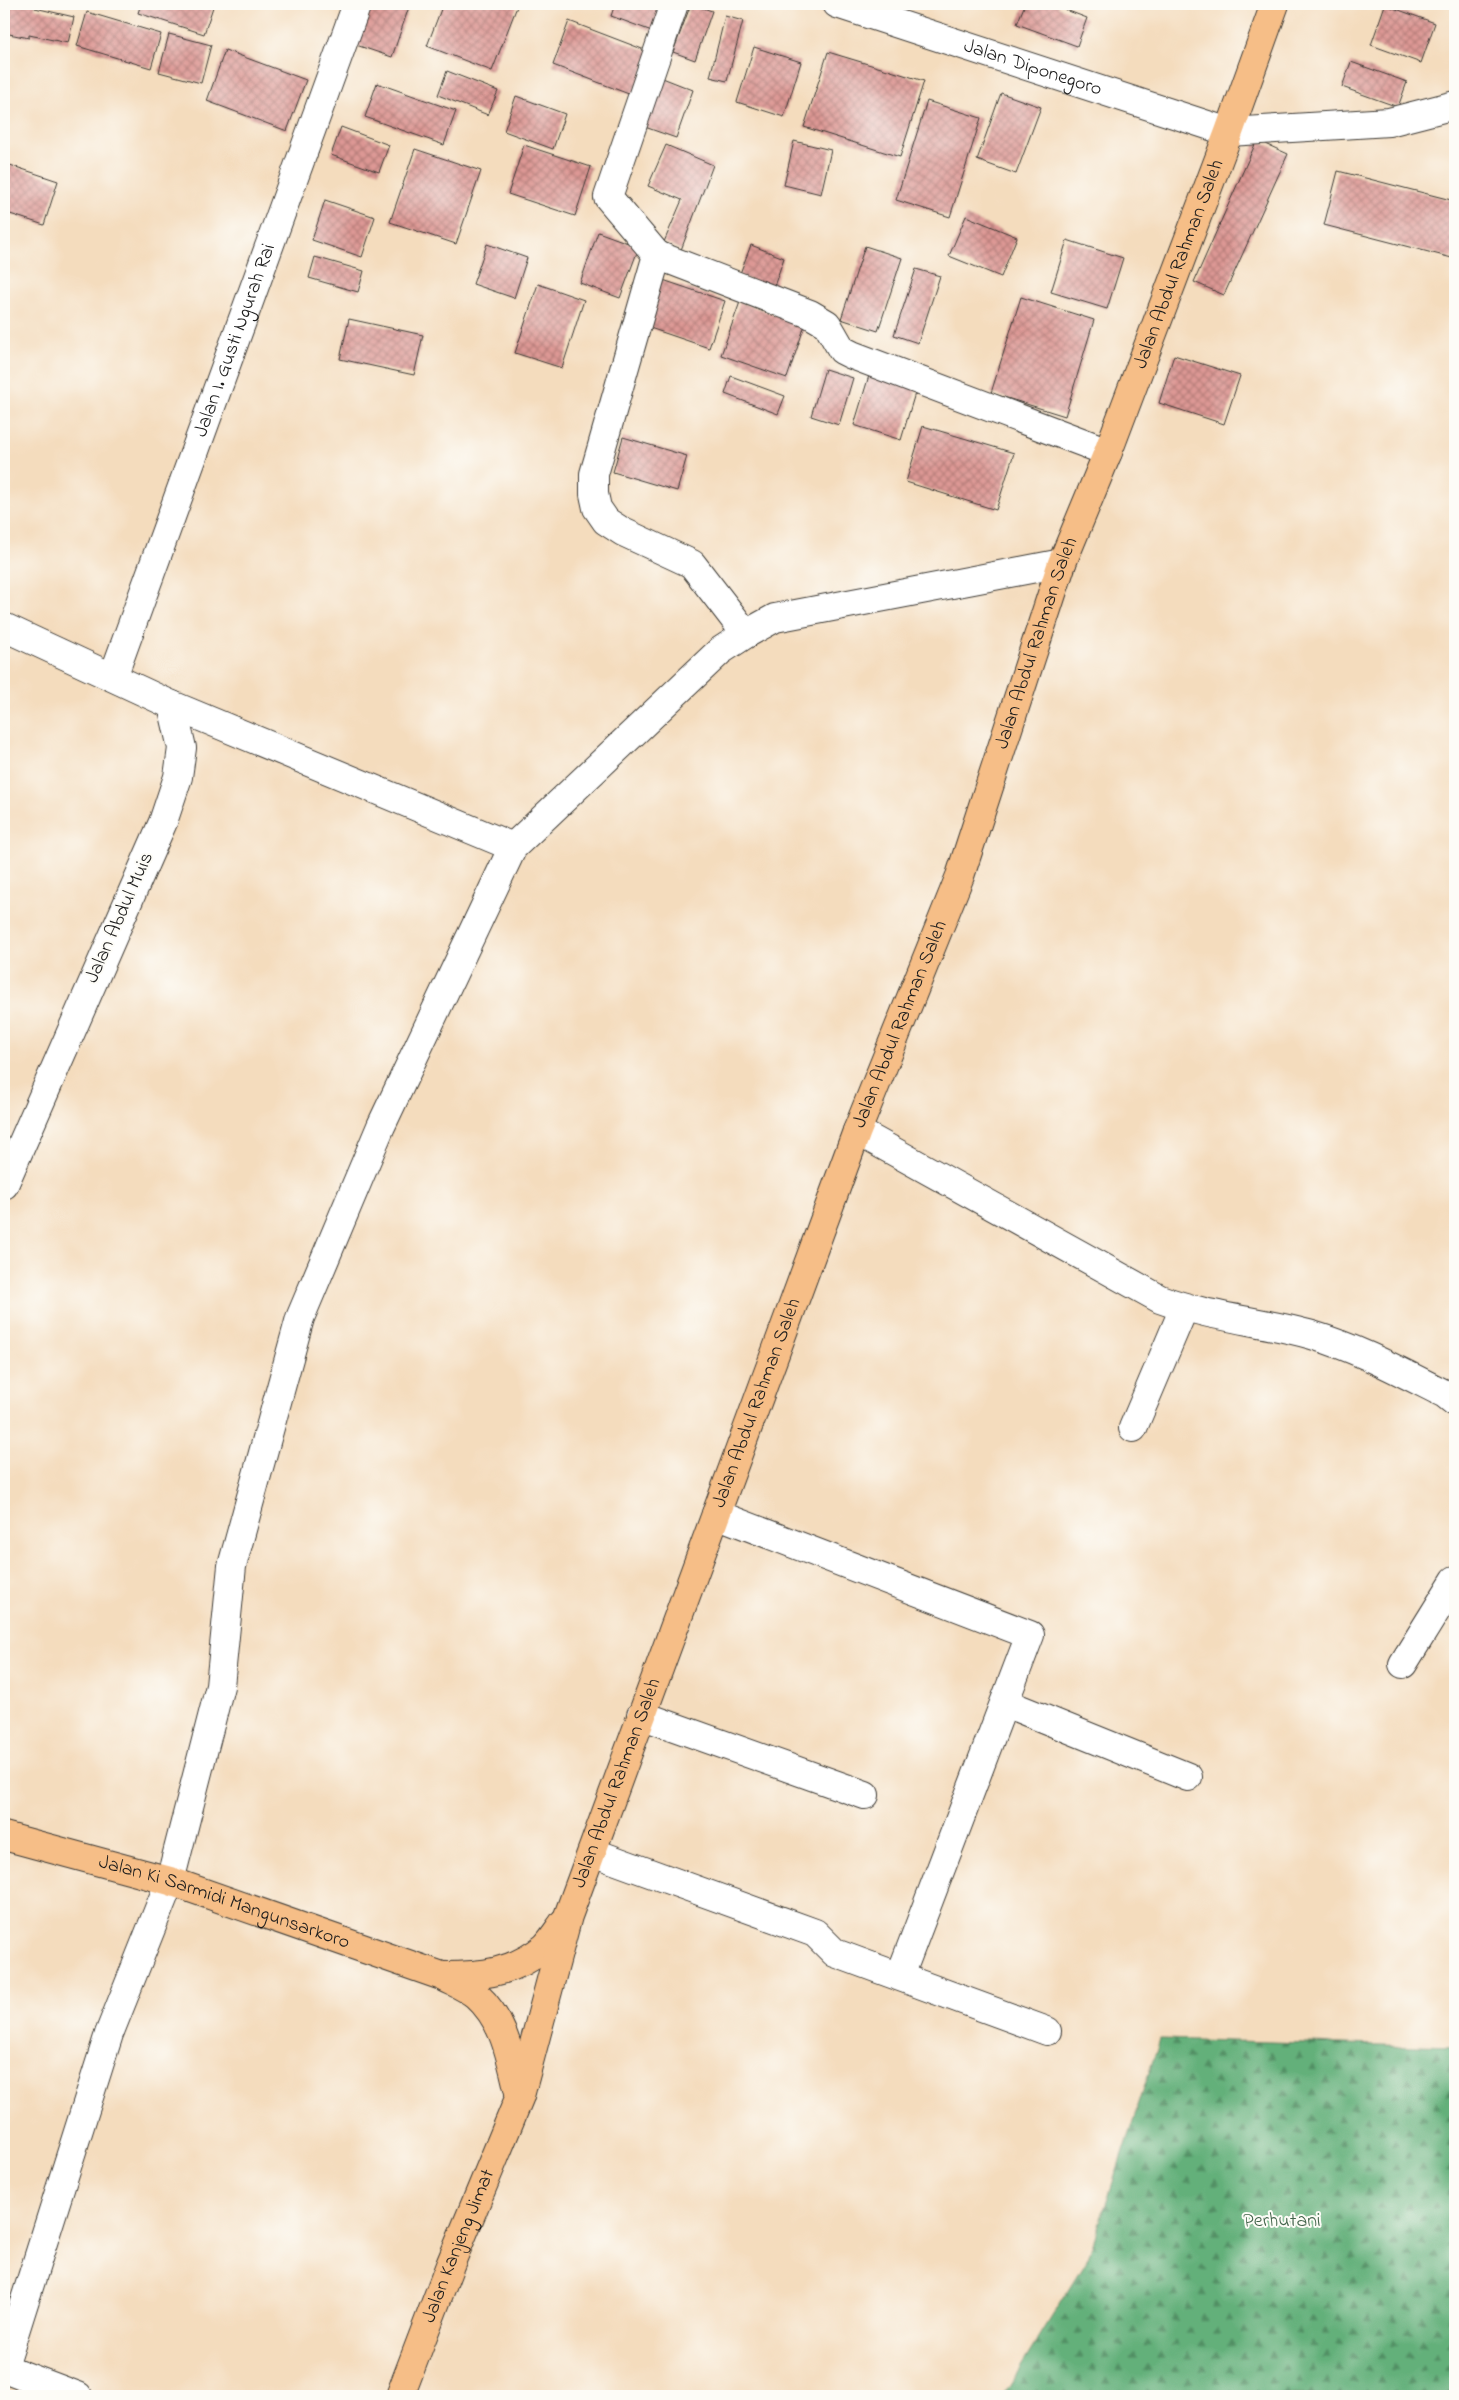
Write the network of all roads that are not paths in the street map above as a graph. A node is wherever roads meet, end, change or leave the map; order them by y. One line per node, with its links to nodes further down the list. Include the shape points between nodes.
1 (357, 4): 12 (street, Jalan I. Gusti Ngurah Rai)
2 (674, 4): 7 (street, via 608,197)
3 (837, 4): 6 (street, Jalan Diponegoro)
4 (1275, 4): 6 (main road, Jalan Abdul Rahman Saleh)
5 (1455, 105): 6 (street, via 1389,122)
6 (1229, 132): 8 (main road, Jalan Abdul Rahman Saleh)
7 (657, 255): 8 (street, via 810,314 827,324 842,350 852,355); 11 (street, via 594,474 597,508 606,521 623,532 692,564)
8 (1108, 452): 9 (main road, Jalan Abdul Rahman Saleh)
9 (1062, 563): 11 (street, via 776,618); 15 (main road, Jalan Abdul Rahman Saleh, via 960,876)
10 (4, 627): 12 (street)
11 (746, 634): 14 (street, via 720,651)
12 (113, 677): 13 (street)
13 (172, 705): 14 (street); 16 (street, Jalan Abdul Muis, via 182,748 178,777 166,813)
14 (513, 847): 29 (street, via 381,1126 300,1318 232,1566 220,1686)
15 (857, 1131): 17 (street, via 1160,1299); 20 (main road, Jalan Abdul Rahman Saleh)
16 (4, 1185)
17 (1184, 1308): 18 (street, via 1321,1338 1368,1355); 19 (street)
18 (1455, 1402)
19 (1133, 1428)
20 (716, 1514): 23 (street, via 1030,1636); 24 (main road, Jalan Abdul Rahman Saleh)
21 (1455, 1580): 22 (street)
22 (1403, 1664)
23 (1005, 1703): 25 (street); 32 (street)
24 (641, 1715): 26 (street); 28 (main road, Jalan Abdul Rahman Saleh)
25 (1188, 1777)
26 (865, 1795)
27 (4, 1836): 29 (main road, Jalan Ki Sarmidi Mangunsarkoro)
28 (592, 1852): 30 (main road, Jalan Abdul Rahman Saleh); 32 (street, via 815,1932 835,1953)
29 (170, 1881): 31 (main road, Jalan Ki Sarmidi Mangunsarkoro); 35 (street, via 109,2034)
30 (568, 1916): 31 (main road, via 545,1946 514,1967 480,1976); 34 (main road, Jalan Kanjeng Jimat)
31 (442, 1976): 34 (main road, via 474,1994 496,2016 505,2037)
32 (900, 1976): 33 (street)
33 (1047, 2031)
34 (520, 2096): 37 (main road, Jalan Kanjeng Jimat)
35 (4, 2367): 36 (street)
36 (78, 2396)
37 (400, 2396)

